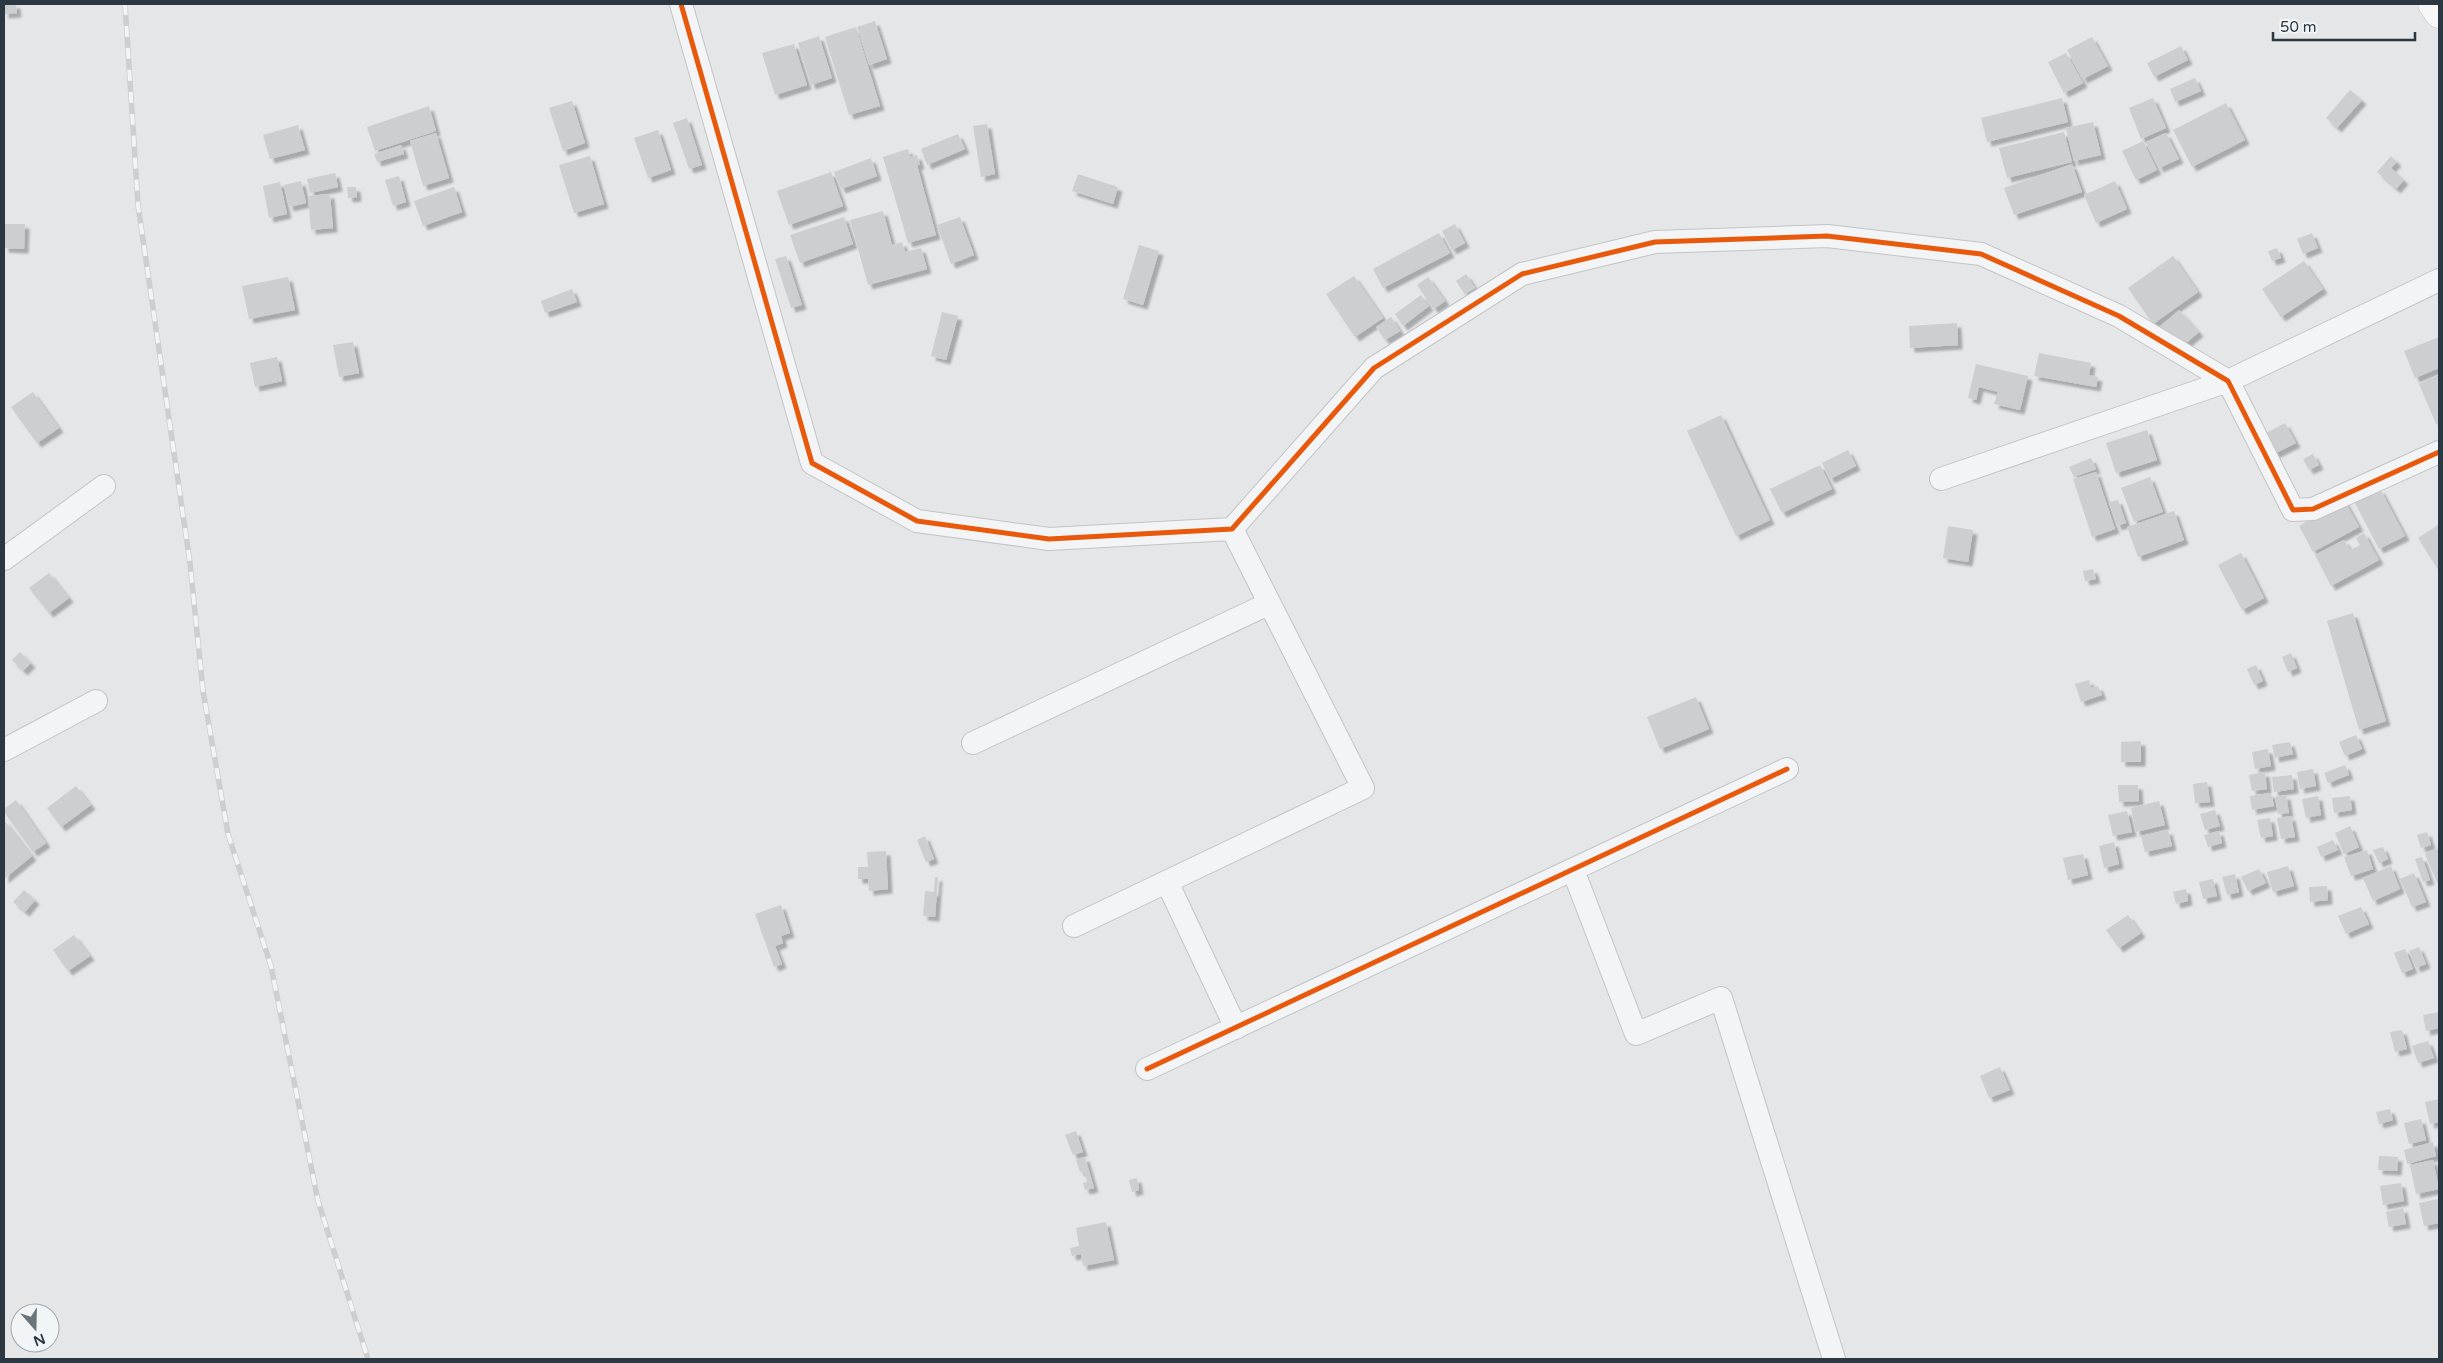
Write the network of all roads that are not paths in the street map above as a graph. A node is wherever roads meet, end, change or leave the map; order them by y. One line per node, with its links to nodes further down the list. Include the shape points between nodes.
1 (681, 4): 9 (street, via 812,463 917,521 1048,539)
2 (2432, 4): 3 (main road)
3 (2439, 14)
4 (2439, 280): 5 (street)
5 (2228, 381): 6 (street, via 2293,510 2313,509); 7 (street); 9 (street, via 2119,316 1981,254 1827,236 1655,242 1522,274 1374,368)
6 (2439, 452)
7 (1941, 479)
8 (104, 486): 10 (street)
9 (1232, 529): 11 (street)
10 (4, 559)
11 (1268, 604): 13 (street); 17 (street, via 1363,788)
12 (96, 700): 14 (street)
13 (973, 743)
14 (4, 750)
15 (1788, 769): 16 (street)
16 (1573, 870): 19 (street); 21 (street, via 1636,1034 1721,998)
17 (1167, 882): 18 (street); 19 (street)
18 (1074, 926)
19 (1236, 1028): 20 (street)
20 (1147, 1069)
21 (1834, 1359)

